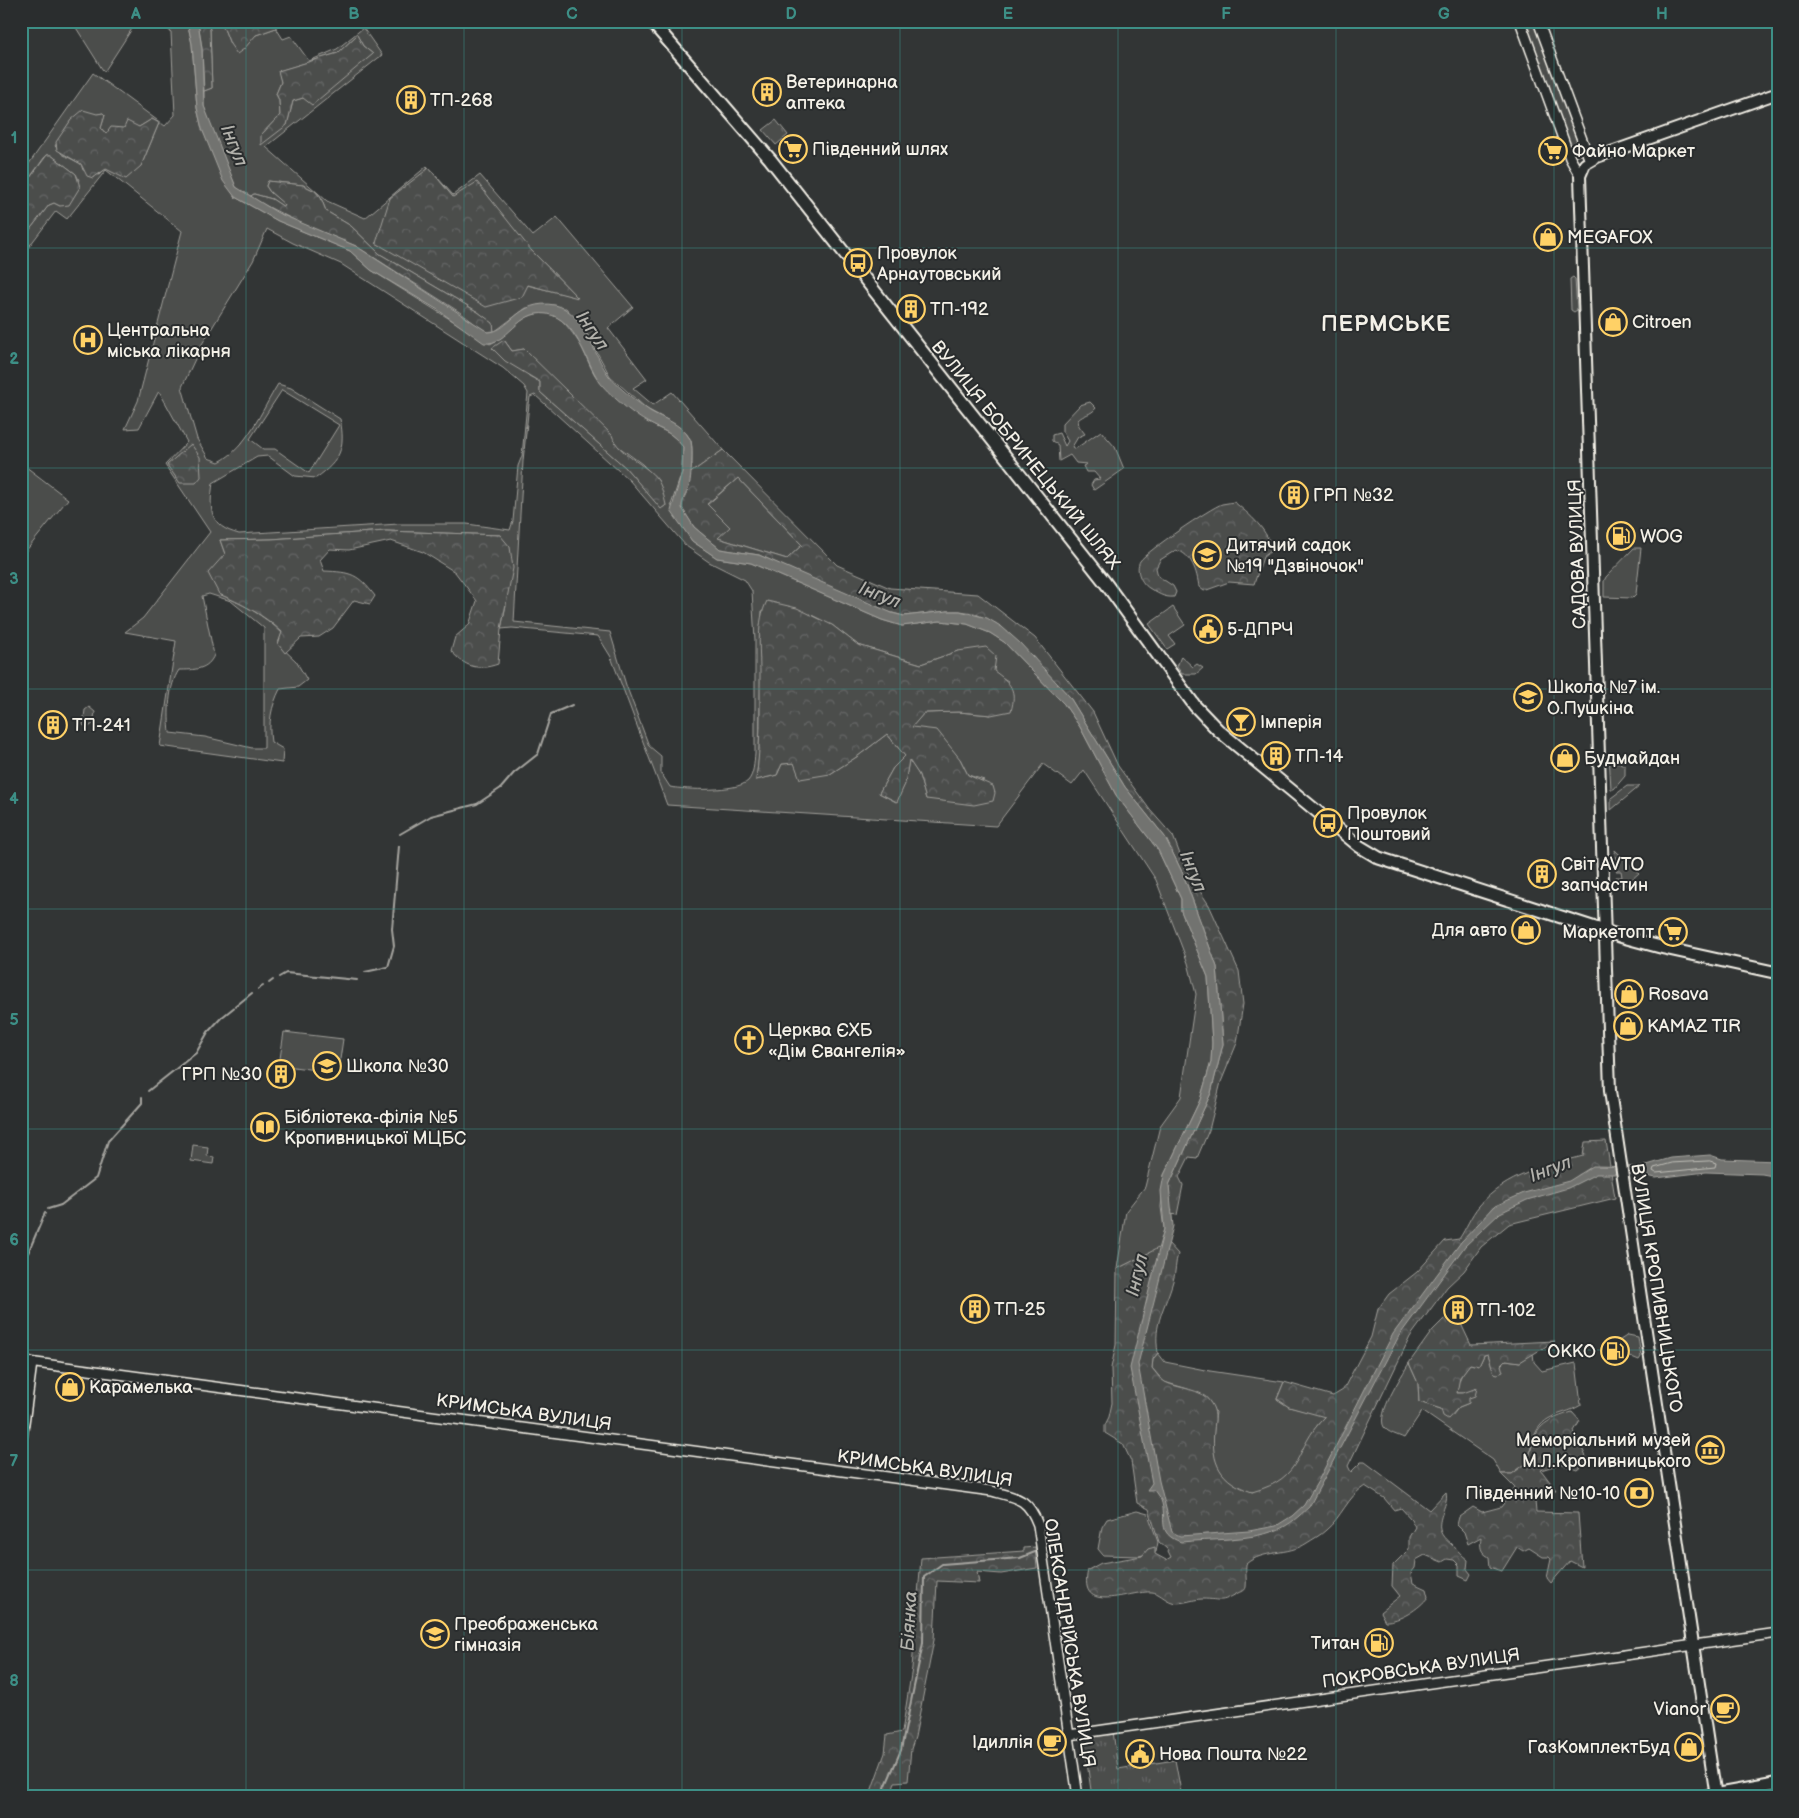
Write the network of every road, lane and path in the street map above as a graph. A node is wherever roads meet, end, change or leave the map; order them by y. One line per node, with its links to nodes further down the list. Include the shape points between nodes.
1 (679, 21): 4 (street)
2 (1520, 21): 7 (street, САДОВА ВУЛИЦЯ)
3 (1538, 21): 6 (street)
4 (655, 25): 8 (main road, ВУЛИЦЯ БОБРИНЕЦЬКИЙ ШЛЯХ, via 765,154 1033,490 1195,706 1218,730 1379,858)
5 (1778, 93): 6 (main road)
6 (1590, 161): 7 (main road)
7 (1577, 171): 8 (main road, САДОВА ВУЛИЦЯ)
8 (1605, 931): 9 (main road, ВУЛИЦЯ БОБРИНЕЦЬКИЙ ШЛЯХ, via 1664,948); 15 (main road, ВУЛИЦЯ КРОПИВНИЦЬКОГО, via 1610,1091)
9 (1778, 973)
10 (21, 1361): 11 (street, КРИМСЬКА ВУЛИЦЯ)
11 (32, 1363): 12 (street); 13 (street, КРИМСЬКА ВУЛИЦЯ, via 992,1491)
12 (21, 1446)
13 (1020, 1499): 16 (street, ОЛЕКСАНДРІЙСЬКА ВУЛИЦЯ, via 1029,1506 1040,1534)
14 (1778, 1633): 15 (street, ПОКРОВСЬКА ВУЛИЦЯ)
15 (1694, 1645): 16 (street, ПОКРОВСЬКА ВУЛИЦЯ); 18 (main road, ВУЛИЦЯ КРОПИВНИЦЬКОГО)
16 (1069, 1735): 19 (street, ОЛЕКСАНДРІЙСЬКА ВУЛИЦЯ)
17 (1778, 1783): 18 (main road)
18 (1716, 1795): 20 (main road)
19 (1078, 1797)
20 (1699, 1797)

